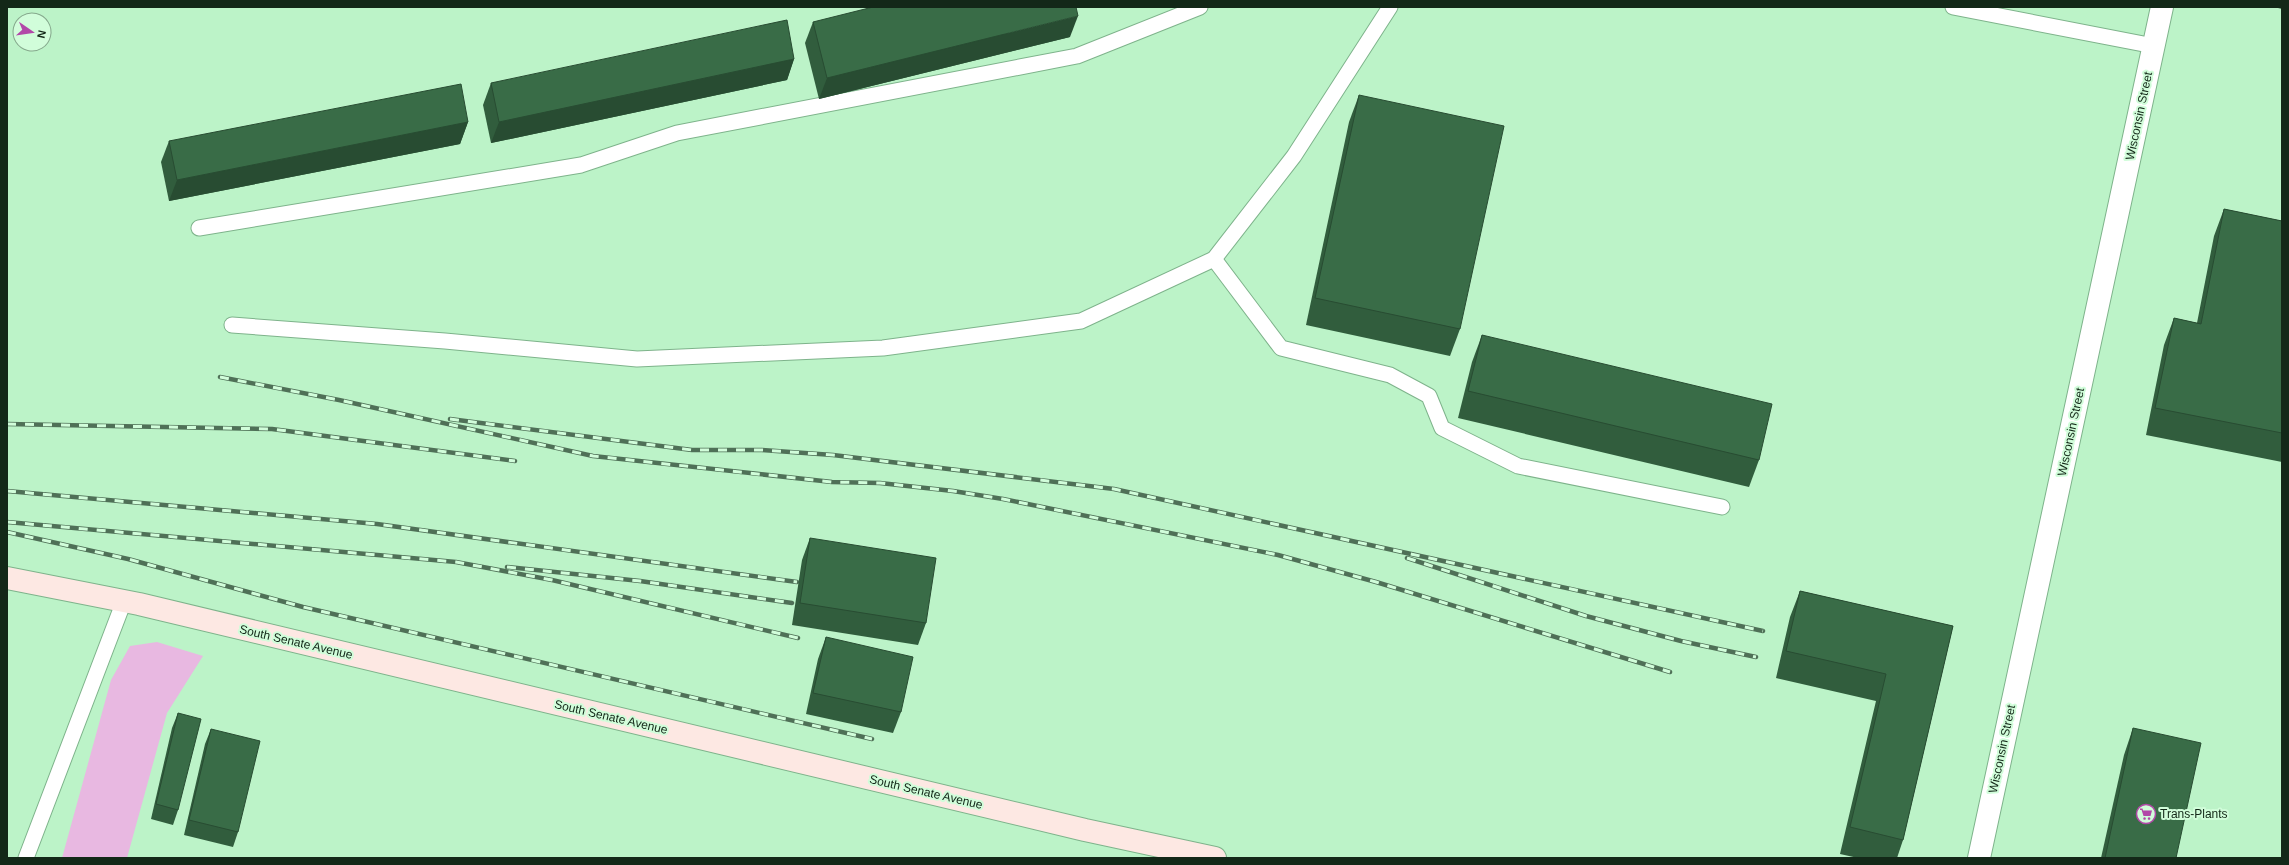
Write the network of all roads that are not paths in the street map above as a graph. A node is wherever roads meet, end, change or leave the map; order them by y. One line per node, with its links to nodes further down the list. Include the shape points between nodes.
1 (1200, 7): 6 (lane, via 1077,56 676,133 581,165)
2 (1390, 7): 7 (lane, via 1294,156)
3 (1953, 7): 5 (lane)
4 (2162, 7): 5 (street, Wisconsin Street)
5 (2154, 46): 14 (street, Wisconsin Street)
6 (199, 228)
7 (1214, 259): 8 (lane, via 1081,321 883,348 637,359); 9 (lane, via 1281,348 1390,375 1429,396 1442,428 1518,466)
8 (232, 325)
9 (1722, 507)
10 (7, 578): 11 (street, South Senate Avenue)
11 (124, 601): 12 (lane); 13 (street, South Senate Avenue, via 1085,830)
12 (26, 858)
13 (1215, 858)
14 (1979, 858)

